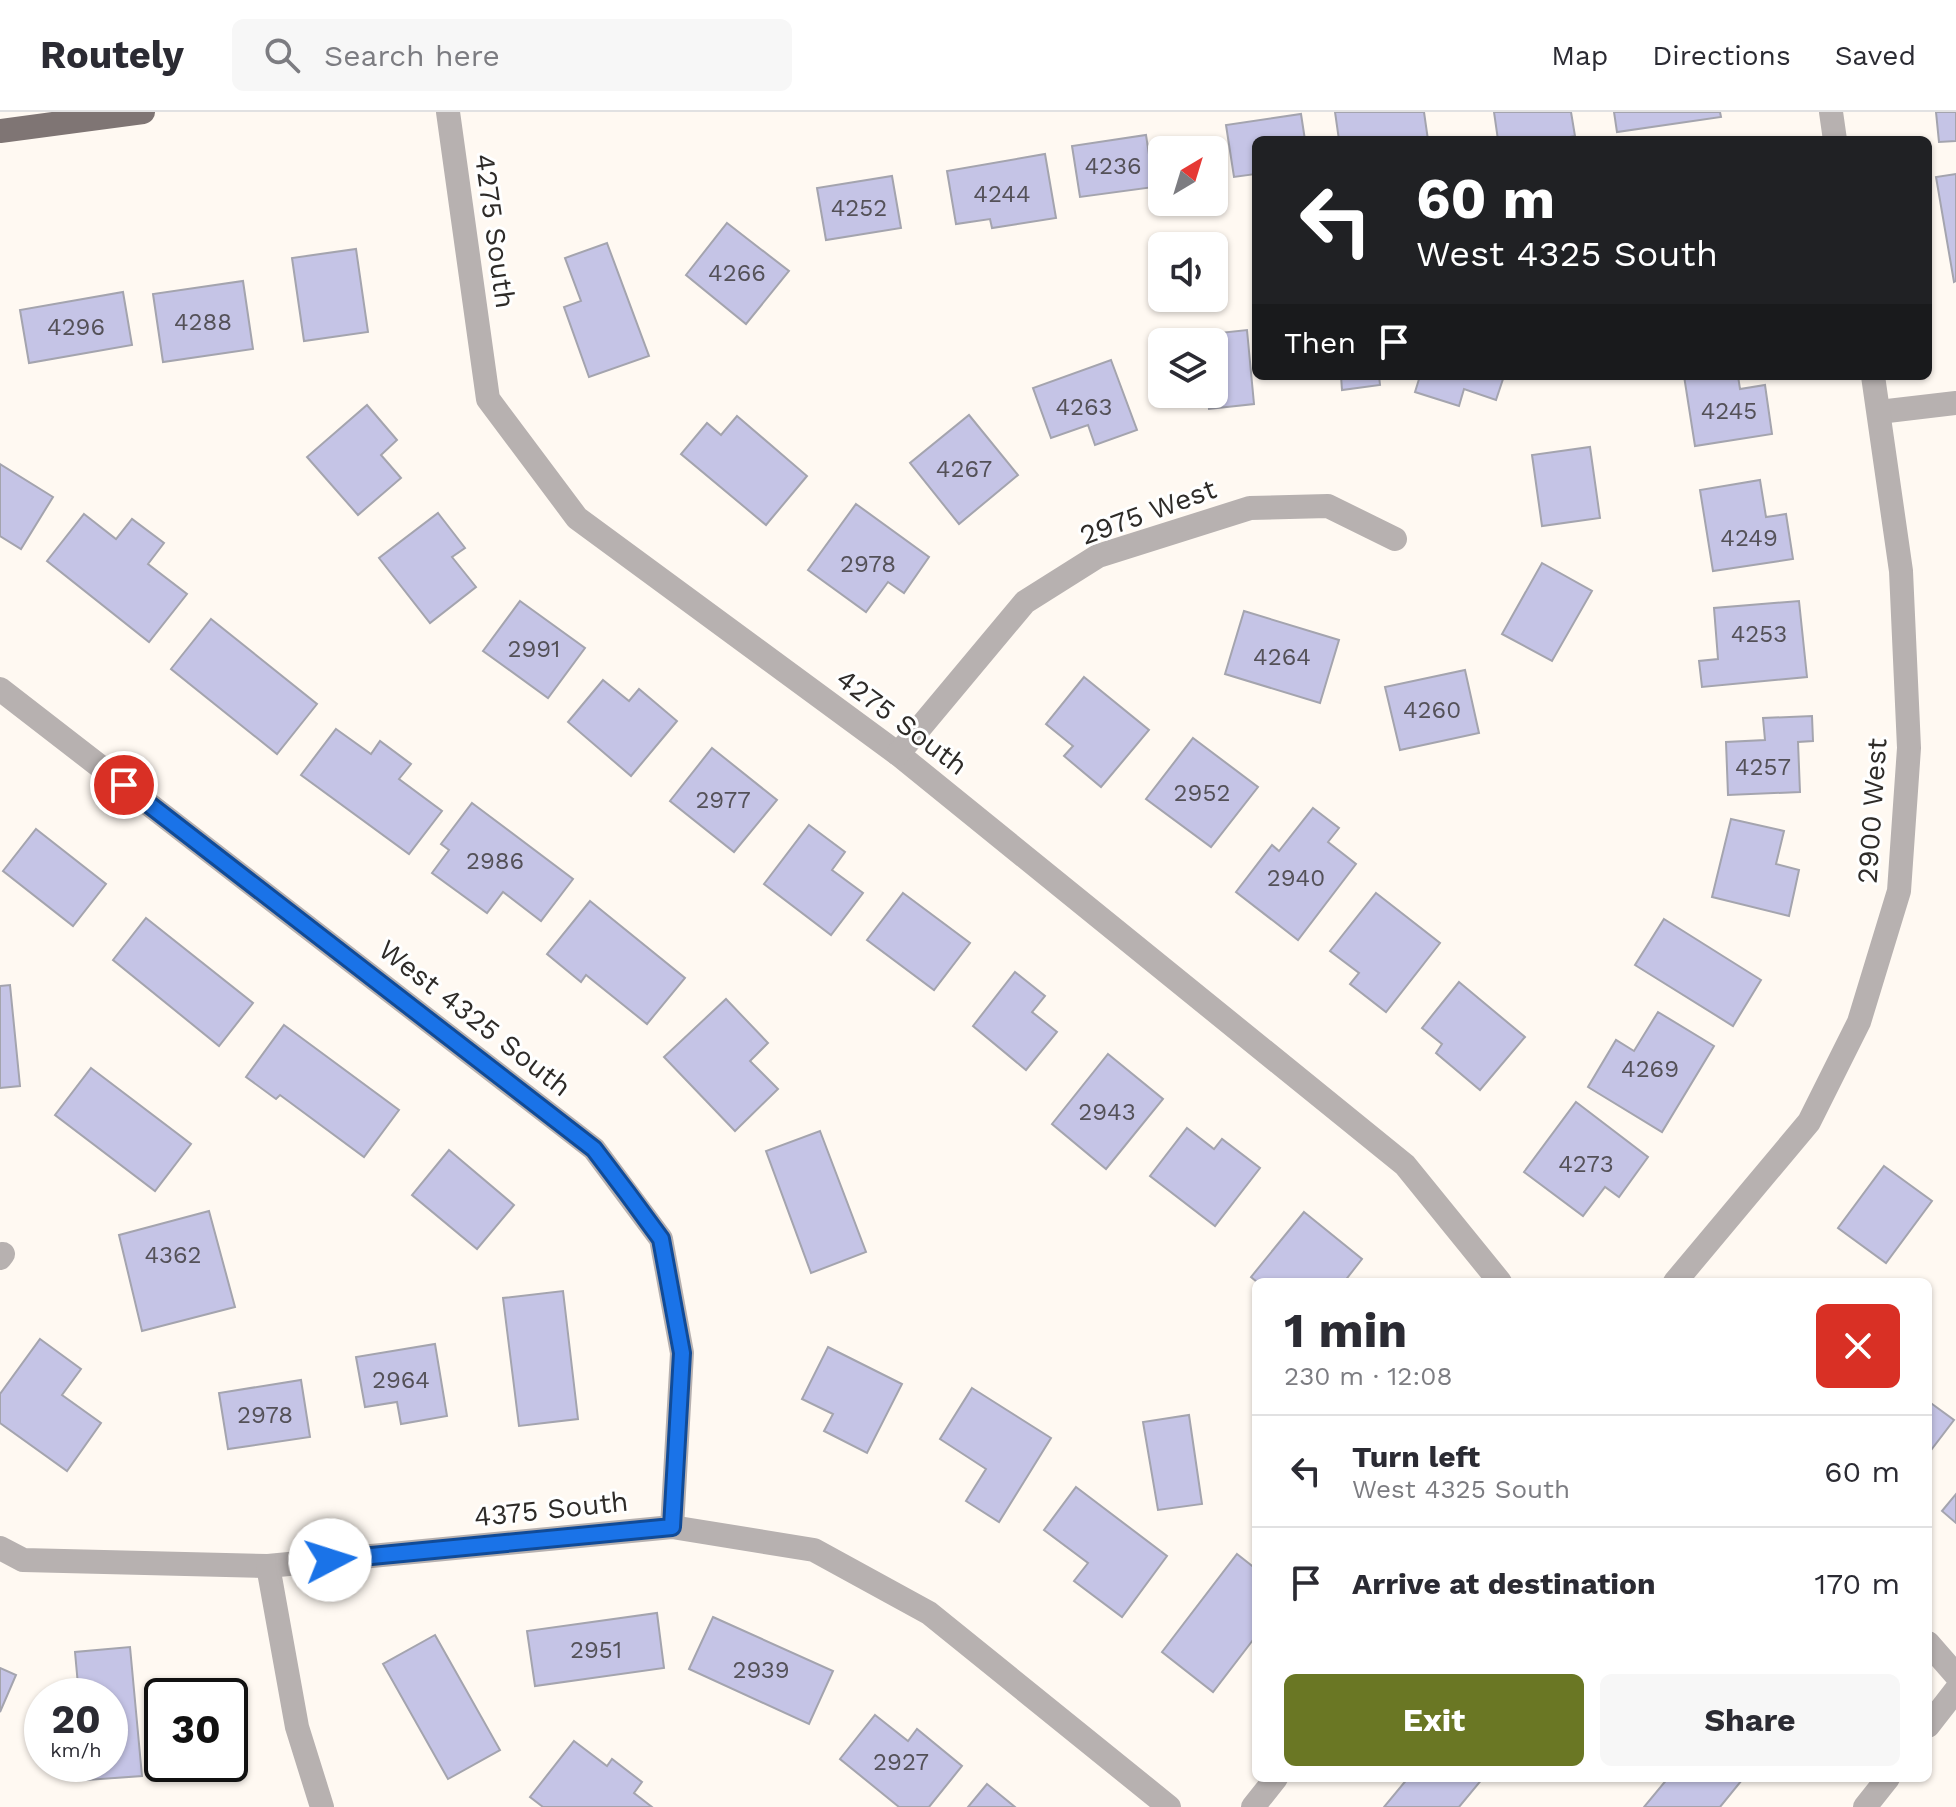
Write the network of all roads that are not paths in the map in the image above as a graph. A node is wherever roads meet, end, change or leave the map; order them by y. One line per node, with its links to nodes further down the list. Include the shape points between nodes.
1 (143, 112): 4 (main road)
2 (448, 112): 11 (street, 4275 South, via 488,399 577,518)
3 (1831, 112): 5 (street)
4 (0, 131)
5 (1834, 136)
6 (1874, 380): 8 (street, 2900 West)
7 (1956, 403): 8 (street)
8 (1879, 412): 13 (street, 2900 West, via 1901,571 1909,733 1899,891 1859,1022 1809,1122)
9 (1395, 539): 11 (street, 2975 West, via 1328,506 1250,508 1098,556 1025,602)
10 (0, 689): 14 (street, West 4325 South, via 594,1149 661,1239 682,1353)
11 (898, 754): 12 (street, 4275 South, via 1405,1165)
12 (1497, 1278)
13 (1678, 1278)
14 (672, 1527): 16 (street, 4375 South); 24 (street, 4375 South, via 814,1550 929,1613)
15 (0, 1548): 16 (street, 4375 South, via 23,1560)
16 (268, 1566): 23 (street, via 297,1727)
17 (1932, 1648): 18 (street)
18 (1956, 1675)
19 (1956, 1690): 20 (street)
20 (1932, 1721)
21 (1273, 1782): 25 (street)
22 (1885, 1782): 26 (street)
23 (322, 1807)
24 (1169, 1807)
25 (1253, 1807)
26 (1865, 1807)

